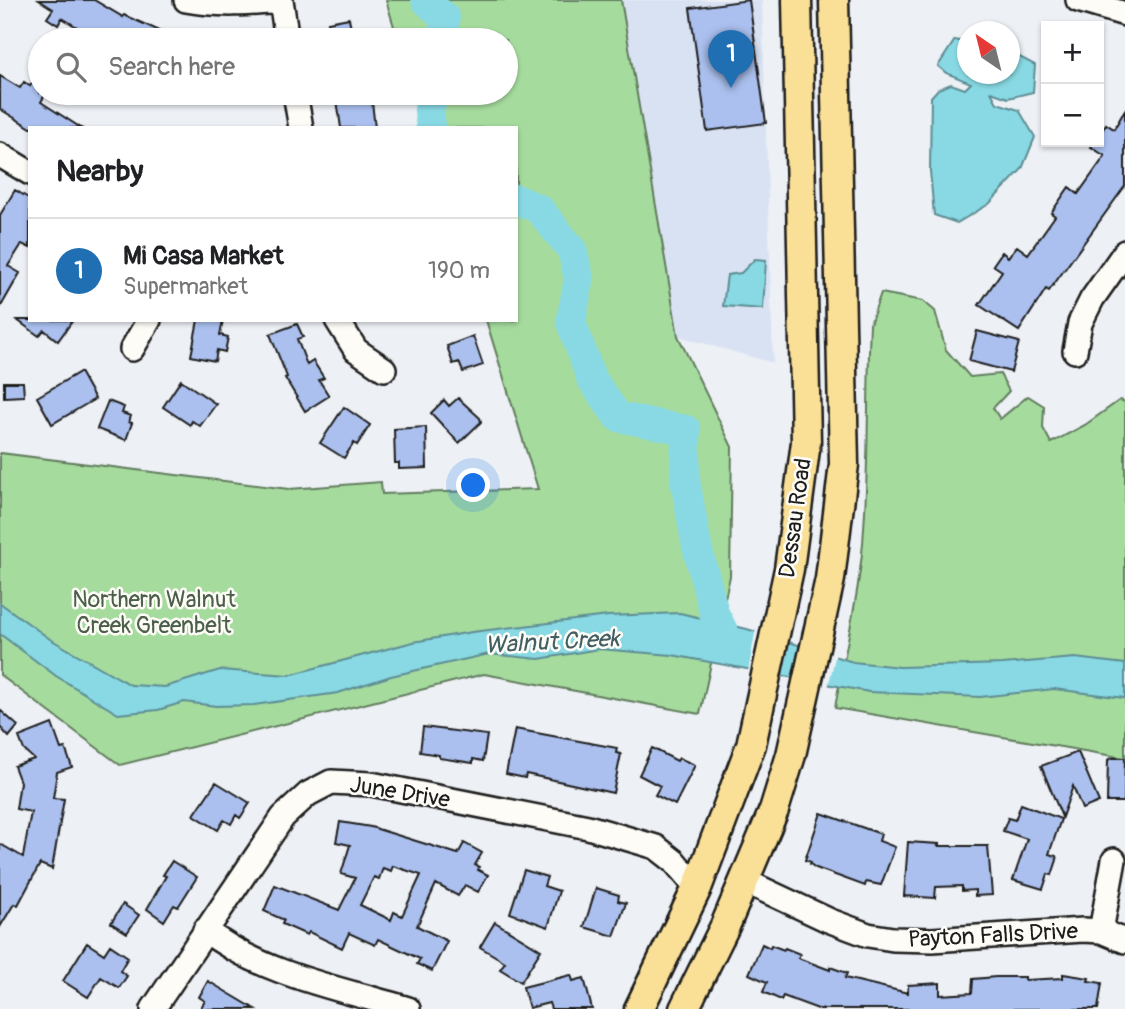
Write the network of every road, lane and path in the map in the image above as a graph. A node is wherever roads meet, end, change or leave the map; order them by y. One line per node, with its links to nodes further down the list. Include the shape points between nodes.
1 (186, 0): 2 (street, via 224,4)
2 (281, 0): 7 (street)
3 (797, 0): 20 (main road, Dessau Road, via 806,442 789,569 751,745)
4 (834, 0): 19 (main road, Dessau Road, via 844,464 831,579 792,755)
5 (1078, 0): 6 (street)
6 (1125, 14)
7 (285, 28)
8 (297, 105): 9 (street)
9 (301, 126)
10 (0, 155): 11 (street)
11 (28, 172)
12 (1125, 252): 16 (street, via 1092,299 1080,323)
13 (148, 322): 15 (street)
14 (338, 322): 17 (street, via 356,349)
15 (132, 349)
16 (1075, 351)
17 (384, 369)
18 (1114, 860): 22 (street)
19 (744, 881): 22 (street, Payton Falls Drive, via 828,920 893,939); 27 (main road, Dessau Road)
20 (696, 888): 21 (street, June Drive, via 656,847 588,827 370,784 331,782 308,794 283,817); 26 (main road, Dessau Road)
21 (205, 930): 24 (street, June Drive); 25 (street, via 258,964)
22 (1101, 931): 23 (street, Payton Falls Drive)
23 (1125, 942)
24 (153, 1009)
25 (408, 1009)
26 (639, 1009)
27 (684, 1009)

